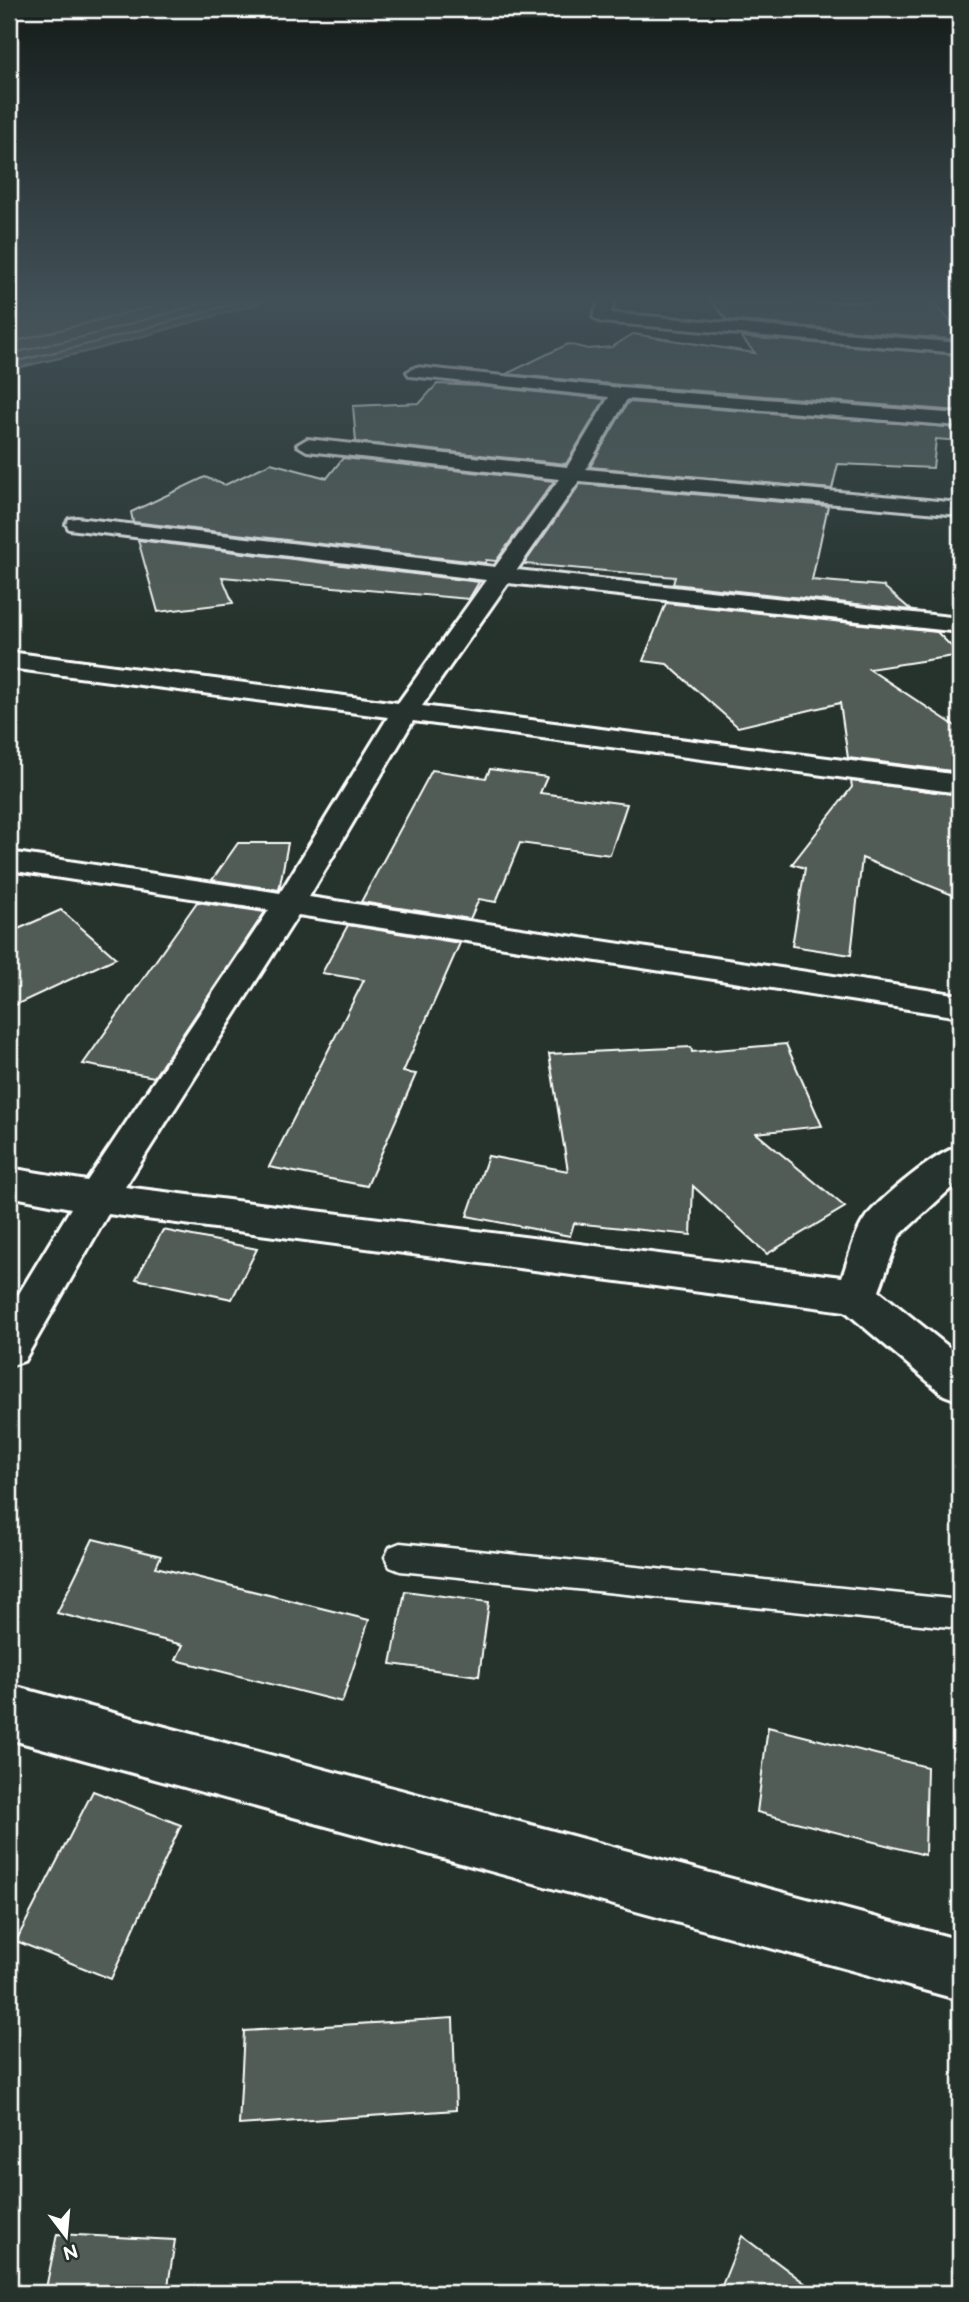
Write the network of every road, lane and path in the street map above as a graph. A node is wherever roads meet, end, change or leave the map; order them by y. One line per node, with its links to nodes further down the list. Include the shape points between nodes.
1 (611, 409): 5 (street)
2 (827, 409): 3 (street)
3 (960, 420)
4 (307, 446): 5 (street)
5 (573, 474): 6 (street); 8 (street)
6 (960, 509)
7 (77, 524): 8 (street)
8 (502, 575): 9 (street); 11 (street)
9 (960, 625)
10 (9, 660): 11 (street)
11 (404, 713): 12 (street); 14 (street)
12 (960, 784)
13 (9, 861): 14 (street)
14 (289, 904): 15 (street); 18 (street)
15 (960, 1006)
16 (960, 1160): 19 (street, via 881,1228)
17 (9, 1182): 18 (street)
18 (97, 1198): 19 (street); 20 (street)
19 (856, 1296): 21 (street)
20 (9, 1348)
21 (960, 1382)
22 (400, 1557): 23 (lane)
23 (960, 1614)
24 (9, 1712): 25 (street)
25 (960, 1970)

